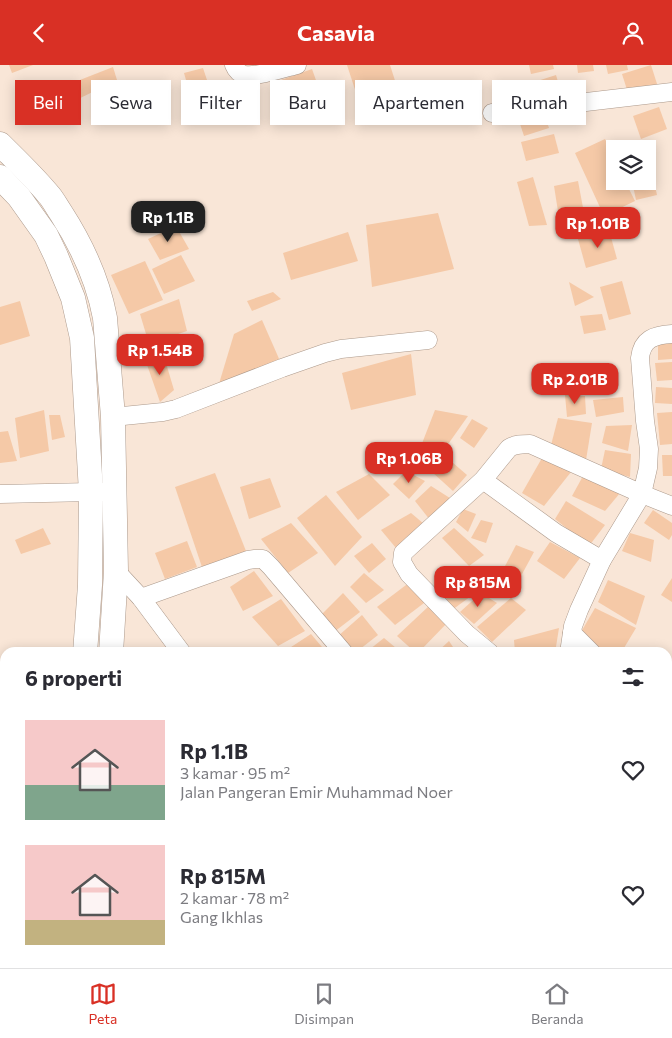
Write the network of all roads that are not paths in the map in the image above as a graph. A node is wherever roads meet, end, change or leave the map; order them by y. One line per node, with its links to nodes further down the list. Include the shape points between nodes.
1 (234, 65): 2 (street, via 240,73 252,75)
2 (297, 65)
3 (672, 92): 4 (street)
4 (586, 102)
5 (0, 144): 7 (main road, via 49,195 70,227)
6 (0, 177): 8 (main road, via 46,235)
7 (103, 304): 8 (main road); 11 (main road)
8 (76, 311): 13 (main road, via 82,338)
9 (672, 334): 16 (street, via 646,341 641,349 649,449)
10 (428, 340): 11 (street, via 341,349 282,367 176,409)
11 (113, 417): 14 (main road)
12 (483, 480): 16 (street, via 509,447 521,443 530,444); 18 (street, via 556,533); 26 (street, via 403,553 402,562 409,574)
13 (91, 492): 14 (street); 15 (street); 22 (main road)
14 (114, 493): 19 (main road)
15 (0, 494)
16 (642, 494): 17 (street); 18 (street)
17 (672, 506)
18 (602, 560): 21 (street)
19 (116, 571): 20 (street); 23 (main road)
20 (141, 598): 24 (street); 25 (street, via 248,560 263,559)
21 (572, 633): 27 (street); 28 (street)
22 (85, 647)
23 (111, 647)
24 (178, 647)
25 (339, 647)
26 (483, 647)
27 (570, 647)
28 (586, 647)

